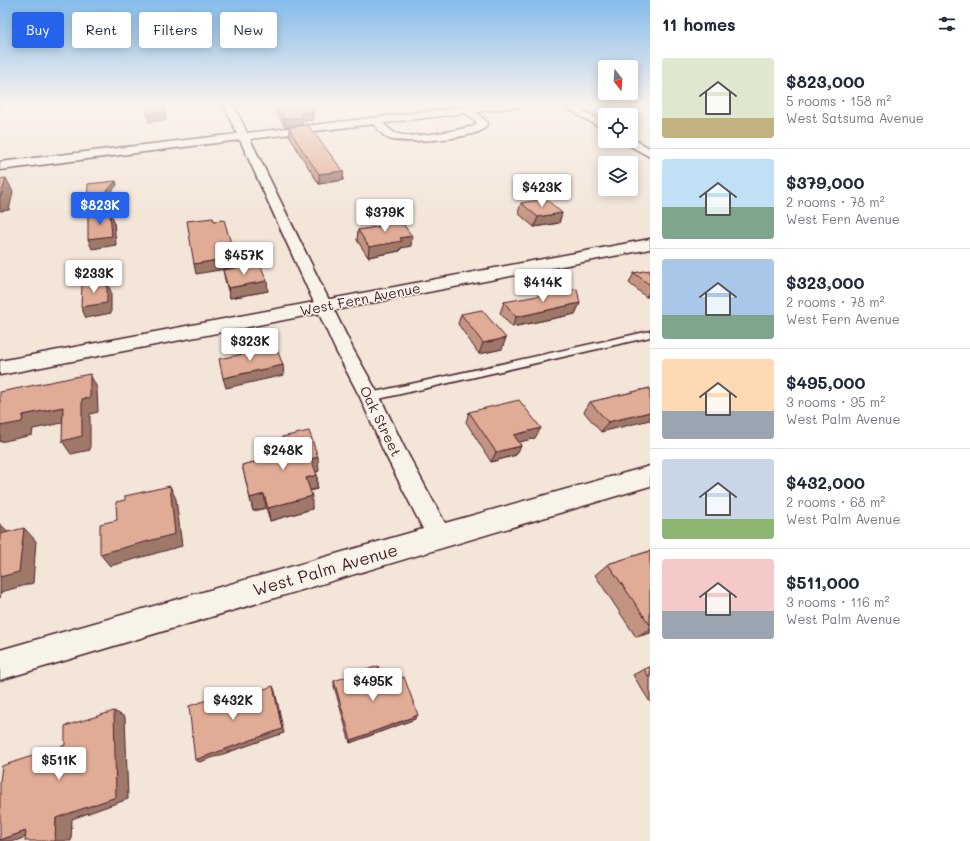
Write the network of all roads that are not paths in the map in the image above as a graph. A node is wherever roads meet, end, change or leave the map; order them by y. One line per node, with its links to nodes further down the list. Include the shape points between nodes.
1 (198, 142): 5 (street)
2 (245, 142): 7 (street, Oak Street)
3 (638, 146): 4 (street)
4 (650, 153)
5 (0, 166)
6 (650, 244): 7 (street, West Fern Avenue)
7 (324, 306): 9 (street, West Fern Avenue); 10 (street, Oak Street)
8 (650, 334): 10 (lane)
9 (0, 368)
10 (370, 396): 12 (street, Oak Street, via 394,450)
11 (650, 476): 12 (street, West Palm Avenue)
12 (439, 536): 13 (street, West Palm Avenue)
13 (0, 665)

